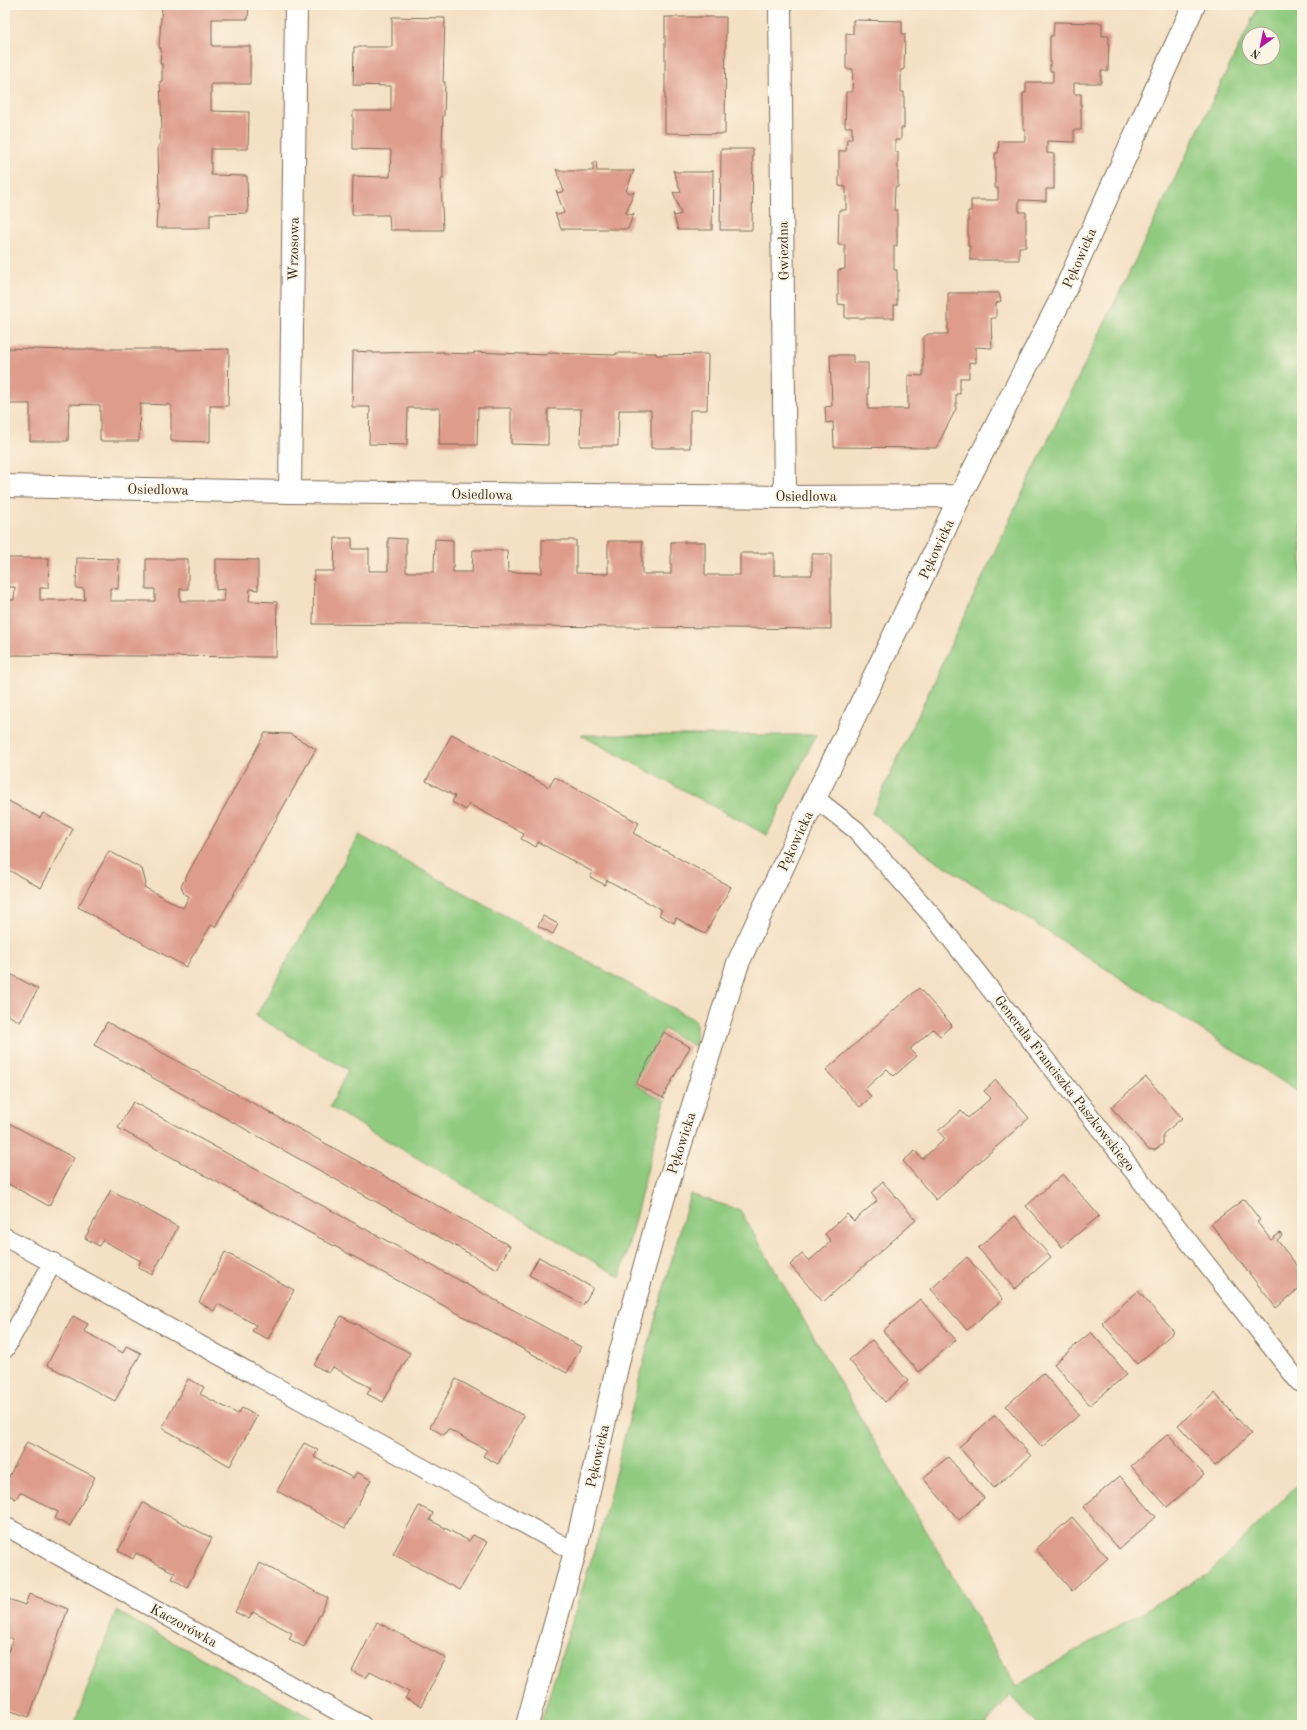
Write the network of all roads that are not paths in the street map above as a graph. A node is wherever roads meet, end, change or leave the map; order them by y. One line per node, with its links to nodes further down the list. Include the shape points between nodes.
1 (296, 5): 5 (street, Wrzosowa)
2 (780, 5): 7 (street, Gwiezdna)
3 (1194, 5): 6 (street, Pękowicka, via 1058,303)
4 (5, 486): 5 (street, Osiedlowa)
5 (290, 492): 7 (street, Osiedlowa)
6 (960, 496): 7 (street, Osiedlowa); 8 (street, Pękowicka)
7 (785, 497)
8 (815, 798): 12 (lane, Generała Franciszka Paszkowskiego, via 856,830 936,920); 14 (street, Pękowicka, via 733,978 663,1200 622,1346)
9 (5, 1237): 10 (lane)
10 (52, 1262): 11 (lane); 14 (lane)
11 (5, 1349)
12 (1299, 1382)
13 (5, 1526): 15 (lane, Kaczorówka)
14 (575, 1552): 16 (street, Pękowicka)
15 (362, 1725)
16 (527, 1725)

